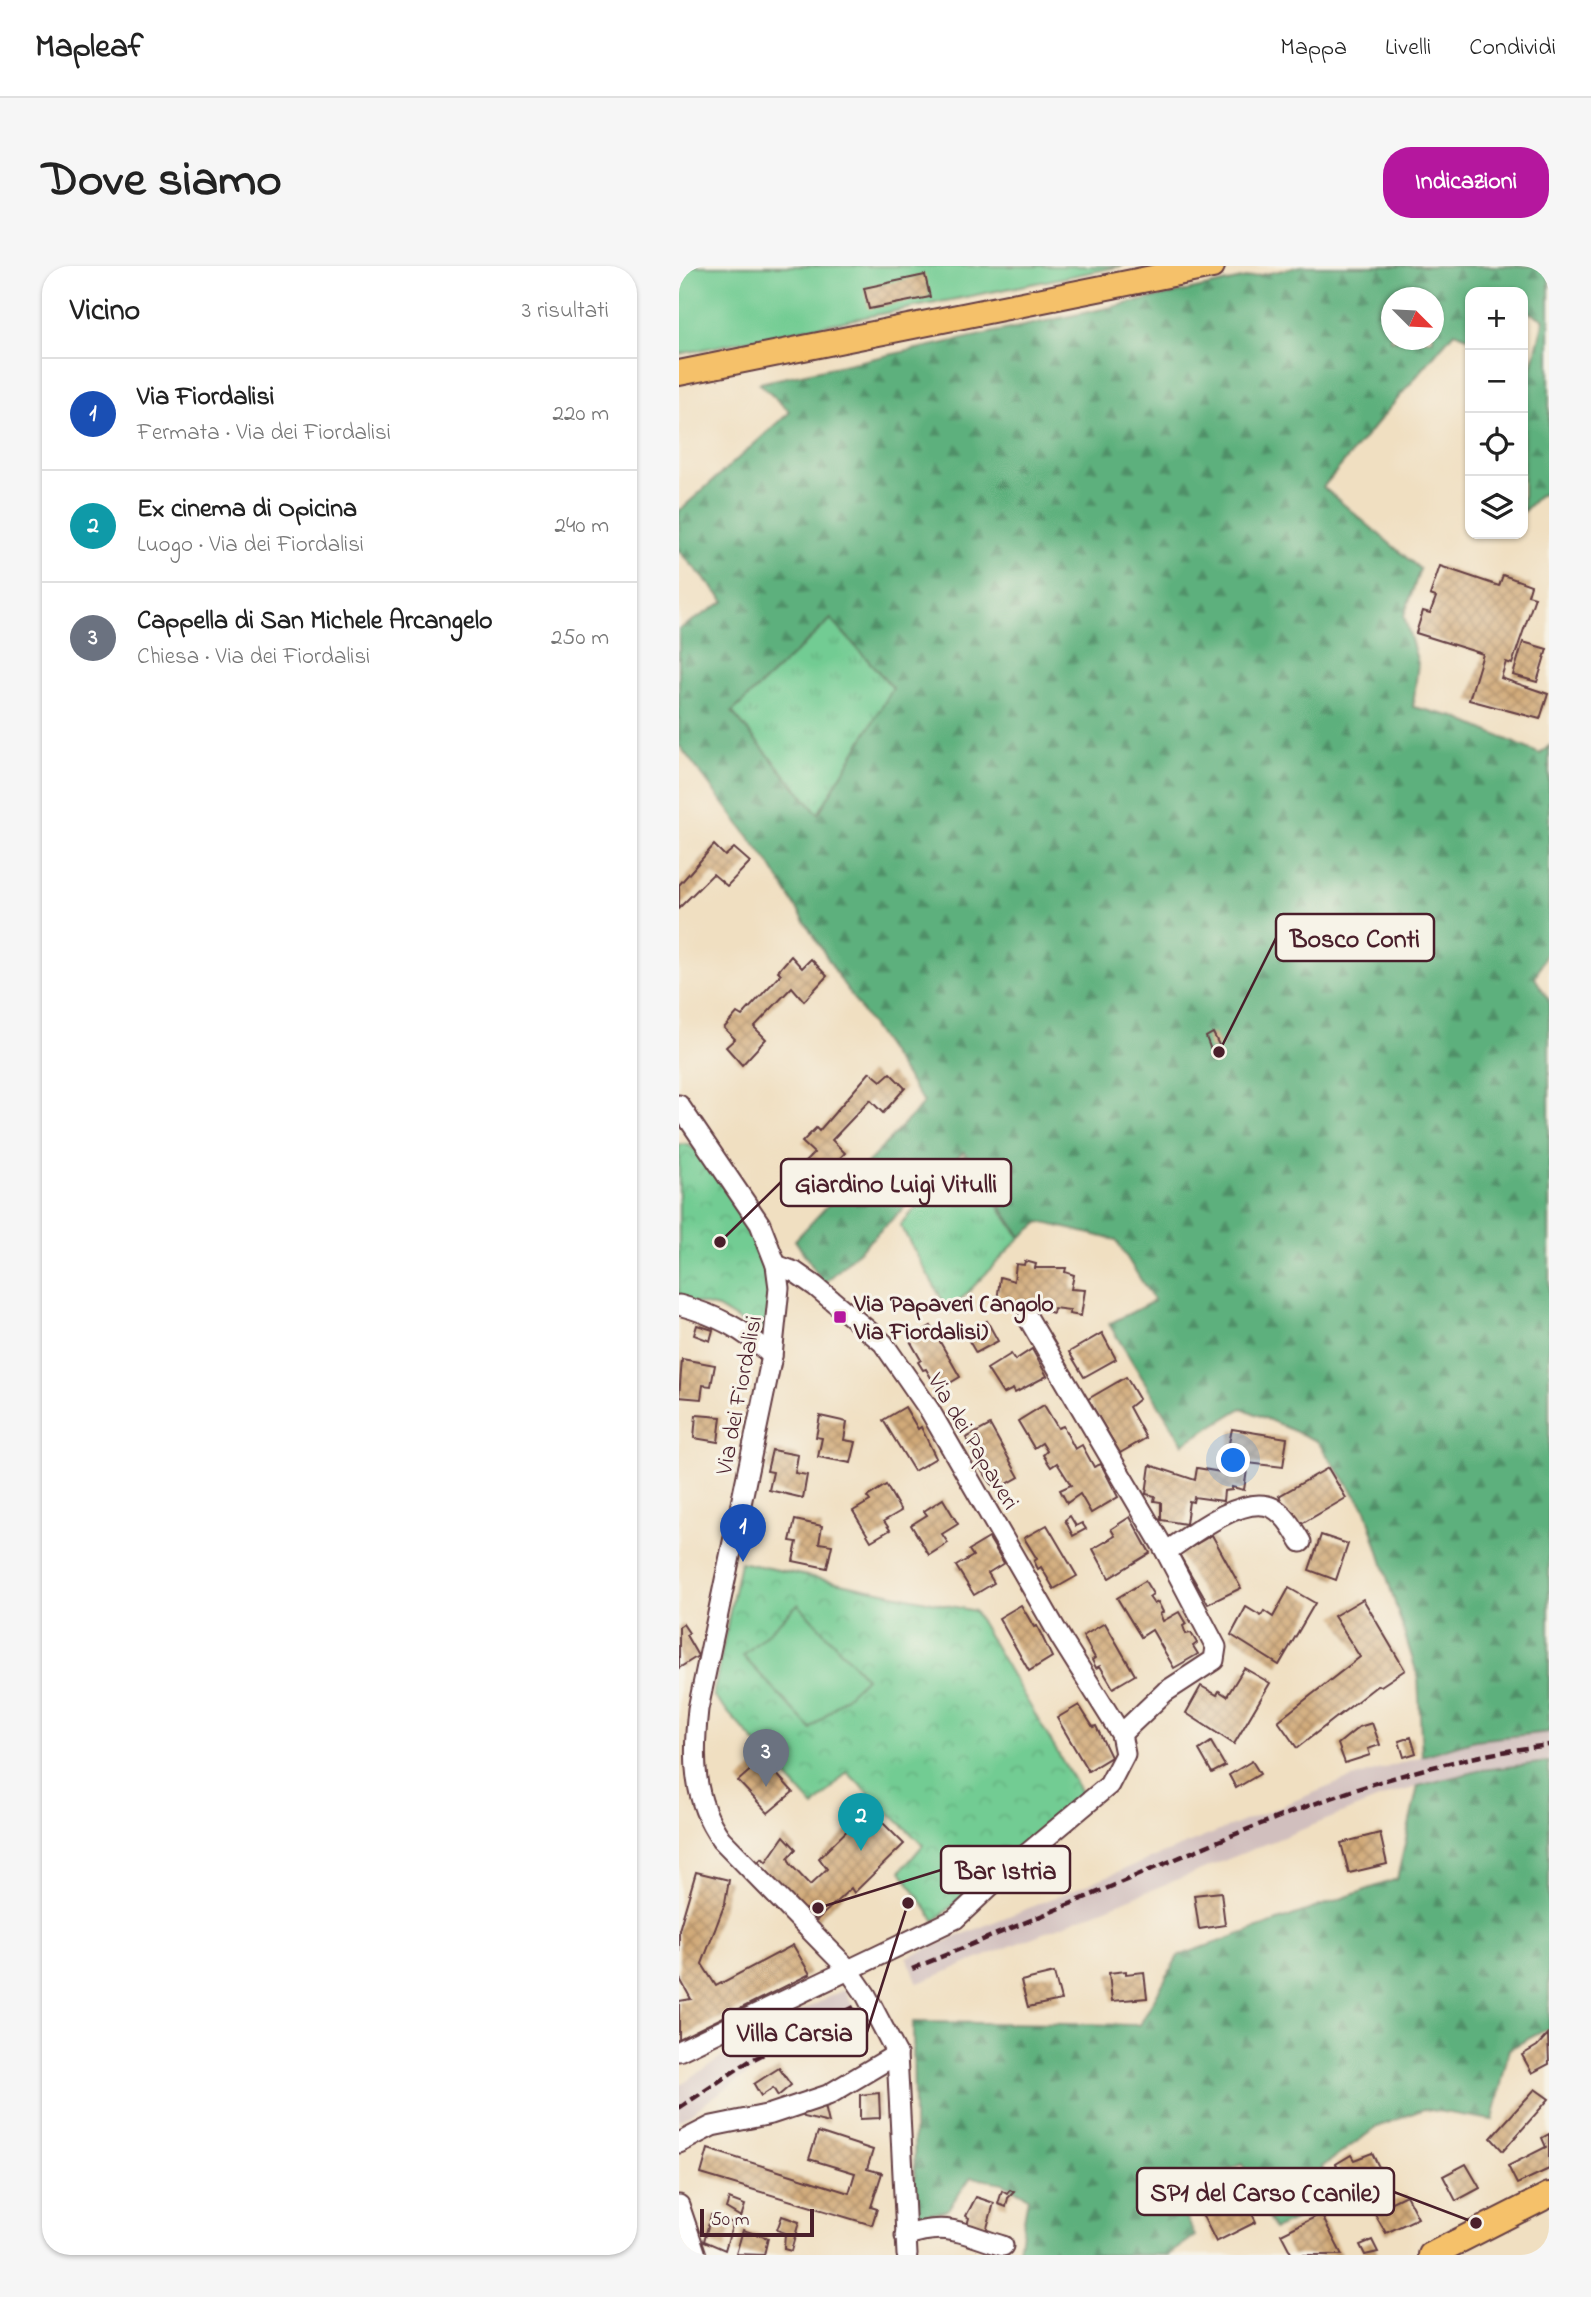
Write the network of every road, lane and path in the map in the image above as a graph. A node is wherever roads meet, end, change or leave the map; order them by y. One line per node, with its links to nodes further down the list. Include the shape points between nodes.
1 (1212, 266): 2 (main road)
2 (679, 373)
3 (679, 1105): 4 (street)
4 (687, 1132): 5 (street, via 760,1224)
5 (776, 1265): 8 (street, Via dei Fiordalisi, via 779,1310); 11 (street, Via dei Papaveri, via 805,1279 883,1343 930,1411)
6 (679, 1305): 8 (street, via 736,1326)
7 (1028, 1318): 10 (street)
8 (772, 1356): 12 (street, Via dei Fiordalisi, via 698,1709 693,1763 707,1820 721,1839)
9 (1301, 1542): 10 (street, via 1272,1508 1254,1506 1238,1508)
10 (1166, 1552): 11 (street, via 1209,1629 1216,1647 1214,1660 1165,1692)
11 (1121, 1734): 12 (street, via 1125,1754 1109,1785 955,1919)
12 (848, 1969): 13 (street); 14 (street, Via dei Fiordalisi)
13 (679, 2051)
14 (897, 2054): 15 (street, via 828,2095 771,2114 712,2126); 18 (street, Via dei Fiordalisi)
15 (679, 2144)
16 (1549, 2195): 21 (main road)
17 (679, 2205): 20 (street)
18 (906, 2245): 19 (street, via 927,2228 949,2227)
19 (1003, 2246)
20 (696, 2255)
21 (1431, 2255)

